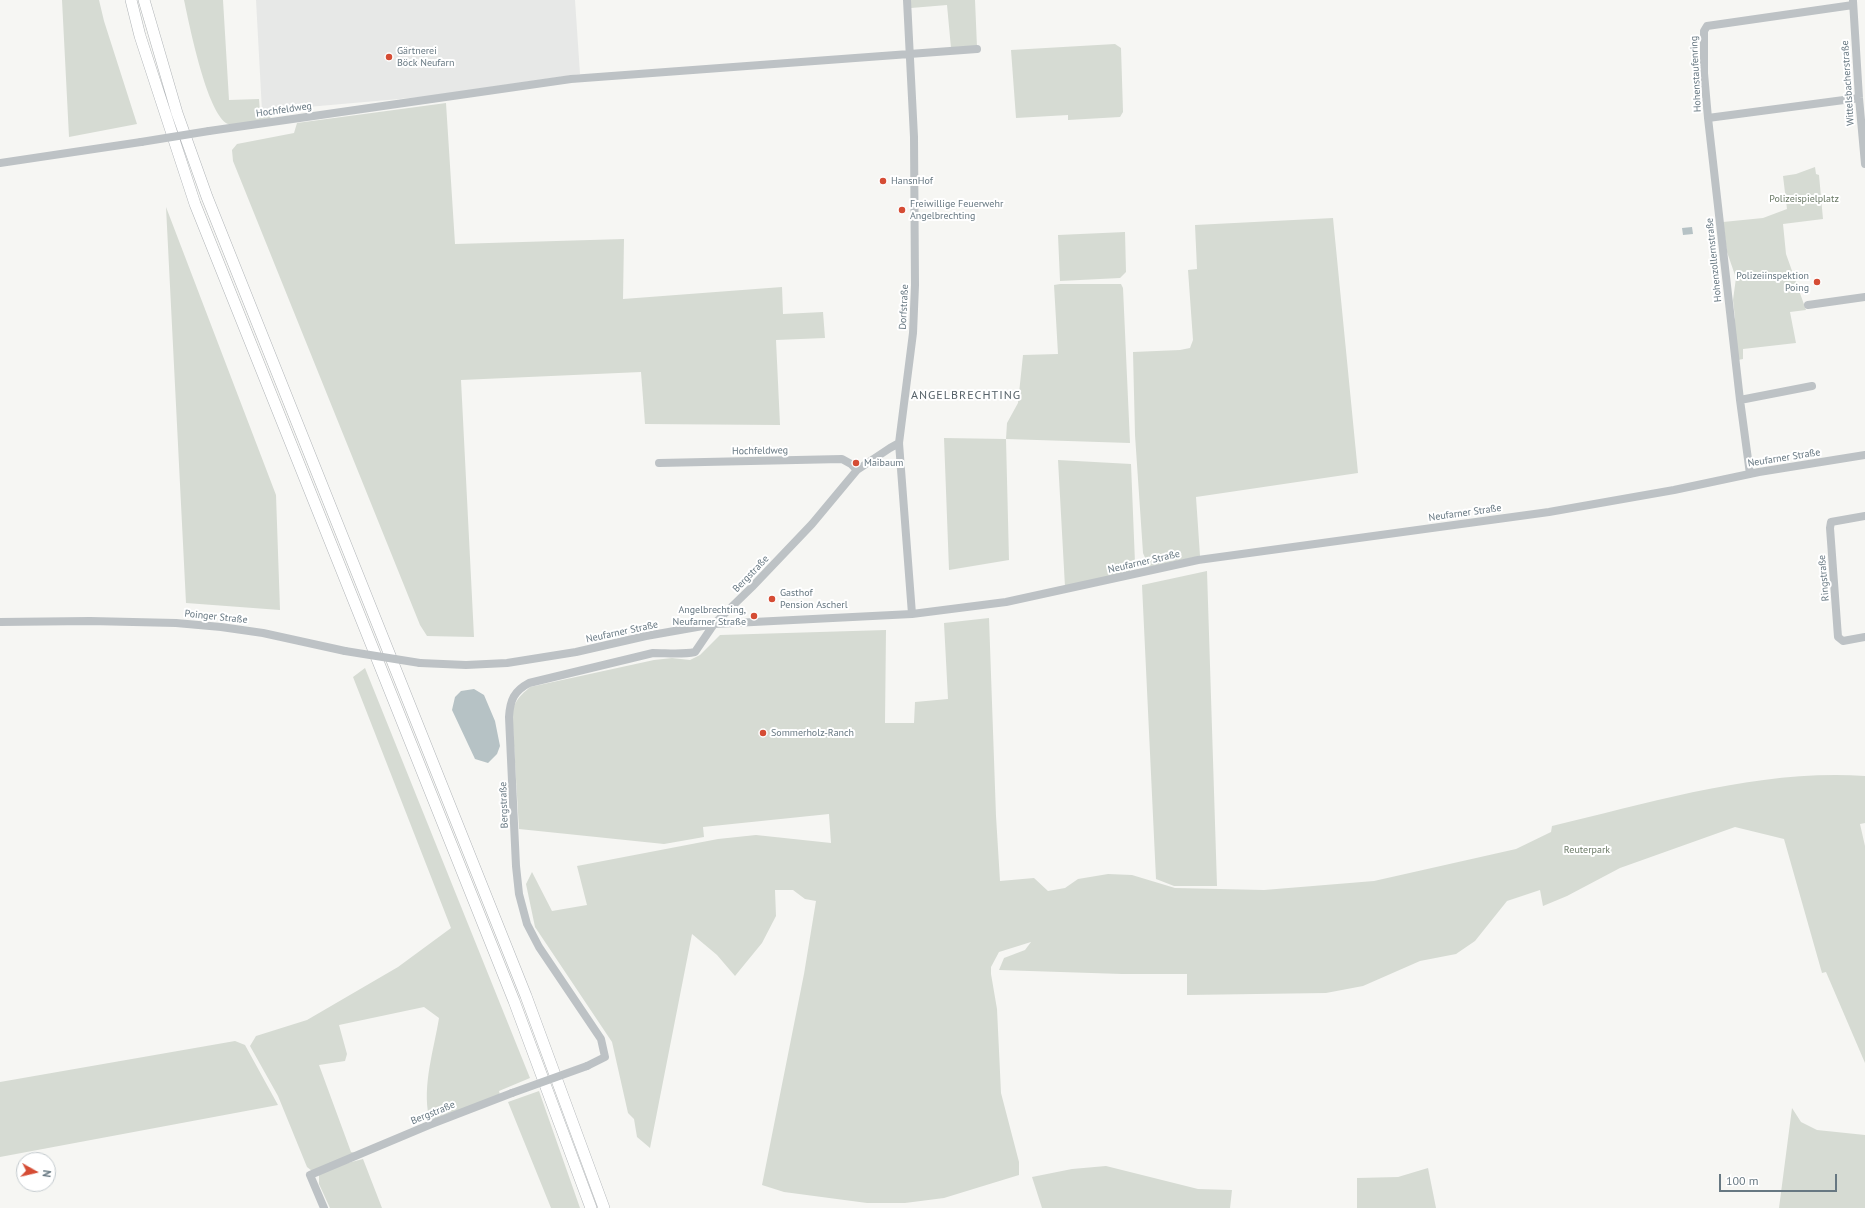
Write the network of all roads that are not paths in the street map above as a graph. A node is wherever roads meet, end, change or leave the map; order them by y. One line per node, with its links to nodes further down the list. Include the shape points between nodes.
1 (131, 0): 28 (highway, via 195,204 514,1001)
2 (144, 0): 29 (highway, via 177,113 210,205 526,996)
3 (907, 0): 6 (street, Dorfstraße)
4 (1853, 3): 7 (street, Wittelsbacherstraße); 9 (street, Hohenstaufenring, via 1707,26 1704,31 1704,73)
5 (977, 49): 6 (street, Hochfeldweg)
6 (911, 55): 10 (street, Hochfeldweg, bridge, via 571,79); 16 (street, Dorfstraße, via 915,158 915,285 913,333)
7 (1861, 68): 8 (street, Wittelsbacherstraße)
8 (1859, 98): 9 (street, Hohenstaufenring); 11 (street, Wittelsbacherstraße)
9 (1708, 118): 15 (street, Hohenzollernstraße)
10 (0, 163)
11 (1865, 164)
12 (1865, 297): 13 (street)
13 (1808, 305)
14 (1812, 386): 15 (street)
15 (1740, 400): 20 (street, Hohenzollernstraße)
16 (899, 443): 19 (street, Bergstraße); 22 (street, Dorfstraße)
17 (1865, 455): 20 (street, Neufarner Straße)
18 (659, 463): 19 (street, Hochfeldweg, via 842,459)
19 (857, 470): 24 (street, Bergstraße, via 812,524)
20 (1750, 474): 22 (street, Neufarner Straße, via 1549,512 1198,560 1006,602)
21 (1865, 516): 25 (street, Ringstraße, via 1831,522 1830,528 1838,637 1843,641)
22 (912, 614): 24 (street, Neufarner Straße)
23 (0, 622): 26 (street, Poinger Straße, bridge, via 90,621 221,627)
24 (714, 624): 26 (street, Neufarner Straße, via 547,658 466,665); 27 (street, Bergstraße, bridge, via 695,652 653,653 530,683 520,688 511,699 509,717 519,894 527,924 539,948 601,1039 605,1057 429,1125 310,1175)
25 (1865, 637)
26 (423, 664)
27 (324, 1208)
28 (591, 1208)
29 (604, 1208)

